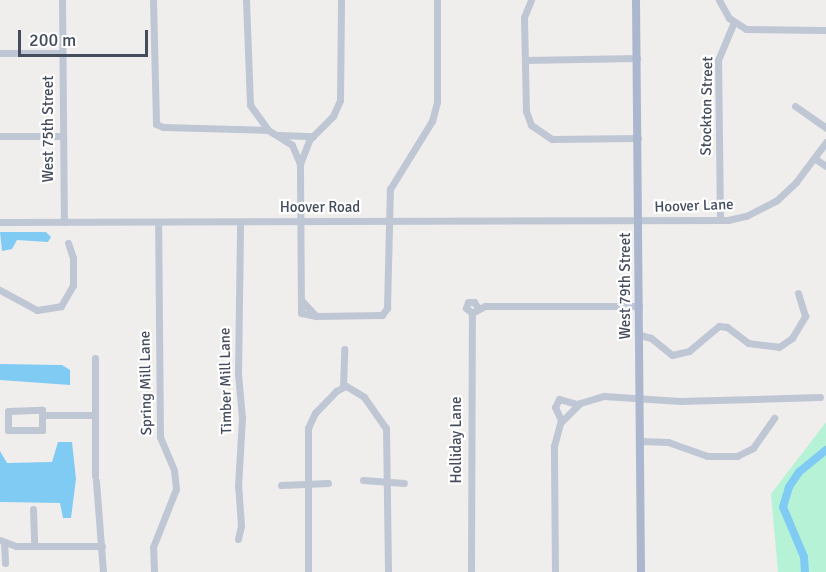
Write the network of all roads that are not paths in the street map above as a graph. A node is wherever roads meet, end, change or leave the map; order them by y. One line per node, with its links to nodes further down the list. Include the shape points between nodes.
1 (62, 0): 12 (street, West 75th Street)
2 (153, 0): 17 (street, via 156,124 163,128)
3 (246, 0): 16 (street, via 248,90)
4 (340, 0): 23 (street, via 341,97 333,116)
5 (437, 0): 30 (street, via 436,109 392,183)
6 (531, 0): 14 (street, via 524,15)
7 (636, 0): 13 (main road, West 79th Street)
8 (719, 0): 9 (street)
9 (734, 22): 10 (street, via 752,29); 29 (street, Stockton Street, via 718,60)
10 (826, 30)
11 (0, 53): 12 (street)
12 (62, 53): 22 (street, West 75th Street)
13 (637, 58): 14 (street); 24 (main road, West 79th Street)
14 (525, 60): 24 (street, via 529,122 539,134 552,139)
15 (795, 106): 18 (street)
16 (254, 114): 17 (street); 19 (street)
17 (246, 128): 19 (street)
18 (826, 128)
19 (268, 130): 20 (street)
20 (279, 135): 23 (street); 27 (street, via 291,145)
21 (0, 136): 22 (street)
22 (63, 136): 33 (street, West 75th Street)
23 (313, 136): 27 (street)
24 (638, 138): 31 (main road, West 79th Street)
25 (826, 142): 26 (street, Hoover Lane)
26 (814, 158): 28 (street); 29 (street, Hoover Lane, via 794,185 774,202 746,216)
27 (300, 164): 36 (street)
28 (826, 166)
29 (720, 220): 31 (street, Hoover Lane)
30 (389, 221): 31 (street, Hoover Road); 36 (street, Hoover Road); 36 (street, via 387,308 382,315 316,316 306,313 301,300)
31 (639, 221): 41 (main road, West 79th Street)
32 (0, 222): 33 (street, Hoover Road)
33 (63, 222): 34 (street, Hoover Road)
34 (158, 222): 35 (street, Hoover Road); 69 (street, Spring Mill Lane, via 160,437 176,482 173,503 153,547)
35 (240, 222): 36 (street, Hoover Road); 63 (street, Timber Mill Lane, via 238,375 242,418 238,487 242,526)
36 (301, 222)
37 (68, 243): 38 (street, via 73,258 73,285 61,306 37,310)
38 (1, 292)
39 (798, 293): 43 (street, via 805,316 792,338 779,347 748,343 720,326 689,351 672,355 651,338)
40 (471, 301): 42 (street)
41 (639, 306): 42 (street); 43 (main road, West 79th Street)
42 (475, 310): 72 (street, Holliday Lane)
43 (639, 335): 47 (main road, West 79th Street)
44 (344, 349): 46 (street)
45 (95, 358): 51 (street)
46 (344, 387): 57 (street, via 364,397 384,424); 60 (street, via 309,424)
47 (640, 396): 48 (street, via 680,401); 49 (street, via 599,396); 55 (main road, West 79th Street)
48 (820, 397)
49 (580, 403): 54 (street); 54 (street, via 564,398 556,401)
50 (42, 415): 51 (street); 53 (street, via 42,410 8,411); 53 (street, via 42,430 8,430)
51 (95, 415): 66 (street)
52 (774, 418): 55 (street, via 753,448 735,456 707,456 668,442)
53 (4, 420)
54 (561, 422): 73 (street, via 554,446)
55 (640, 441): 74 (main road, West 79th Street)
56 (363, 480): 57 (street)
57 (386, 482): 59 (street); 71 (street)
58 (328, 483): 60 (street)
59 (404, 483)
60 (307, 484): 61 (street); 70 (street)
61 (281, 485)
62 (33, 509): 65 (street)
63 (238, 539)
64 (2, 541): 65 (street); 67 (street)
65 (34, 546): 66 (street)
66 (102, 546): 68 (street)
67 (5, 563)
68 (103, 572)
69 (154, 572)
70 (308, 572)
71 (388, 572)
72 (471, 572)
73 (555, 572)
74 (641, 572)

